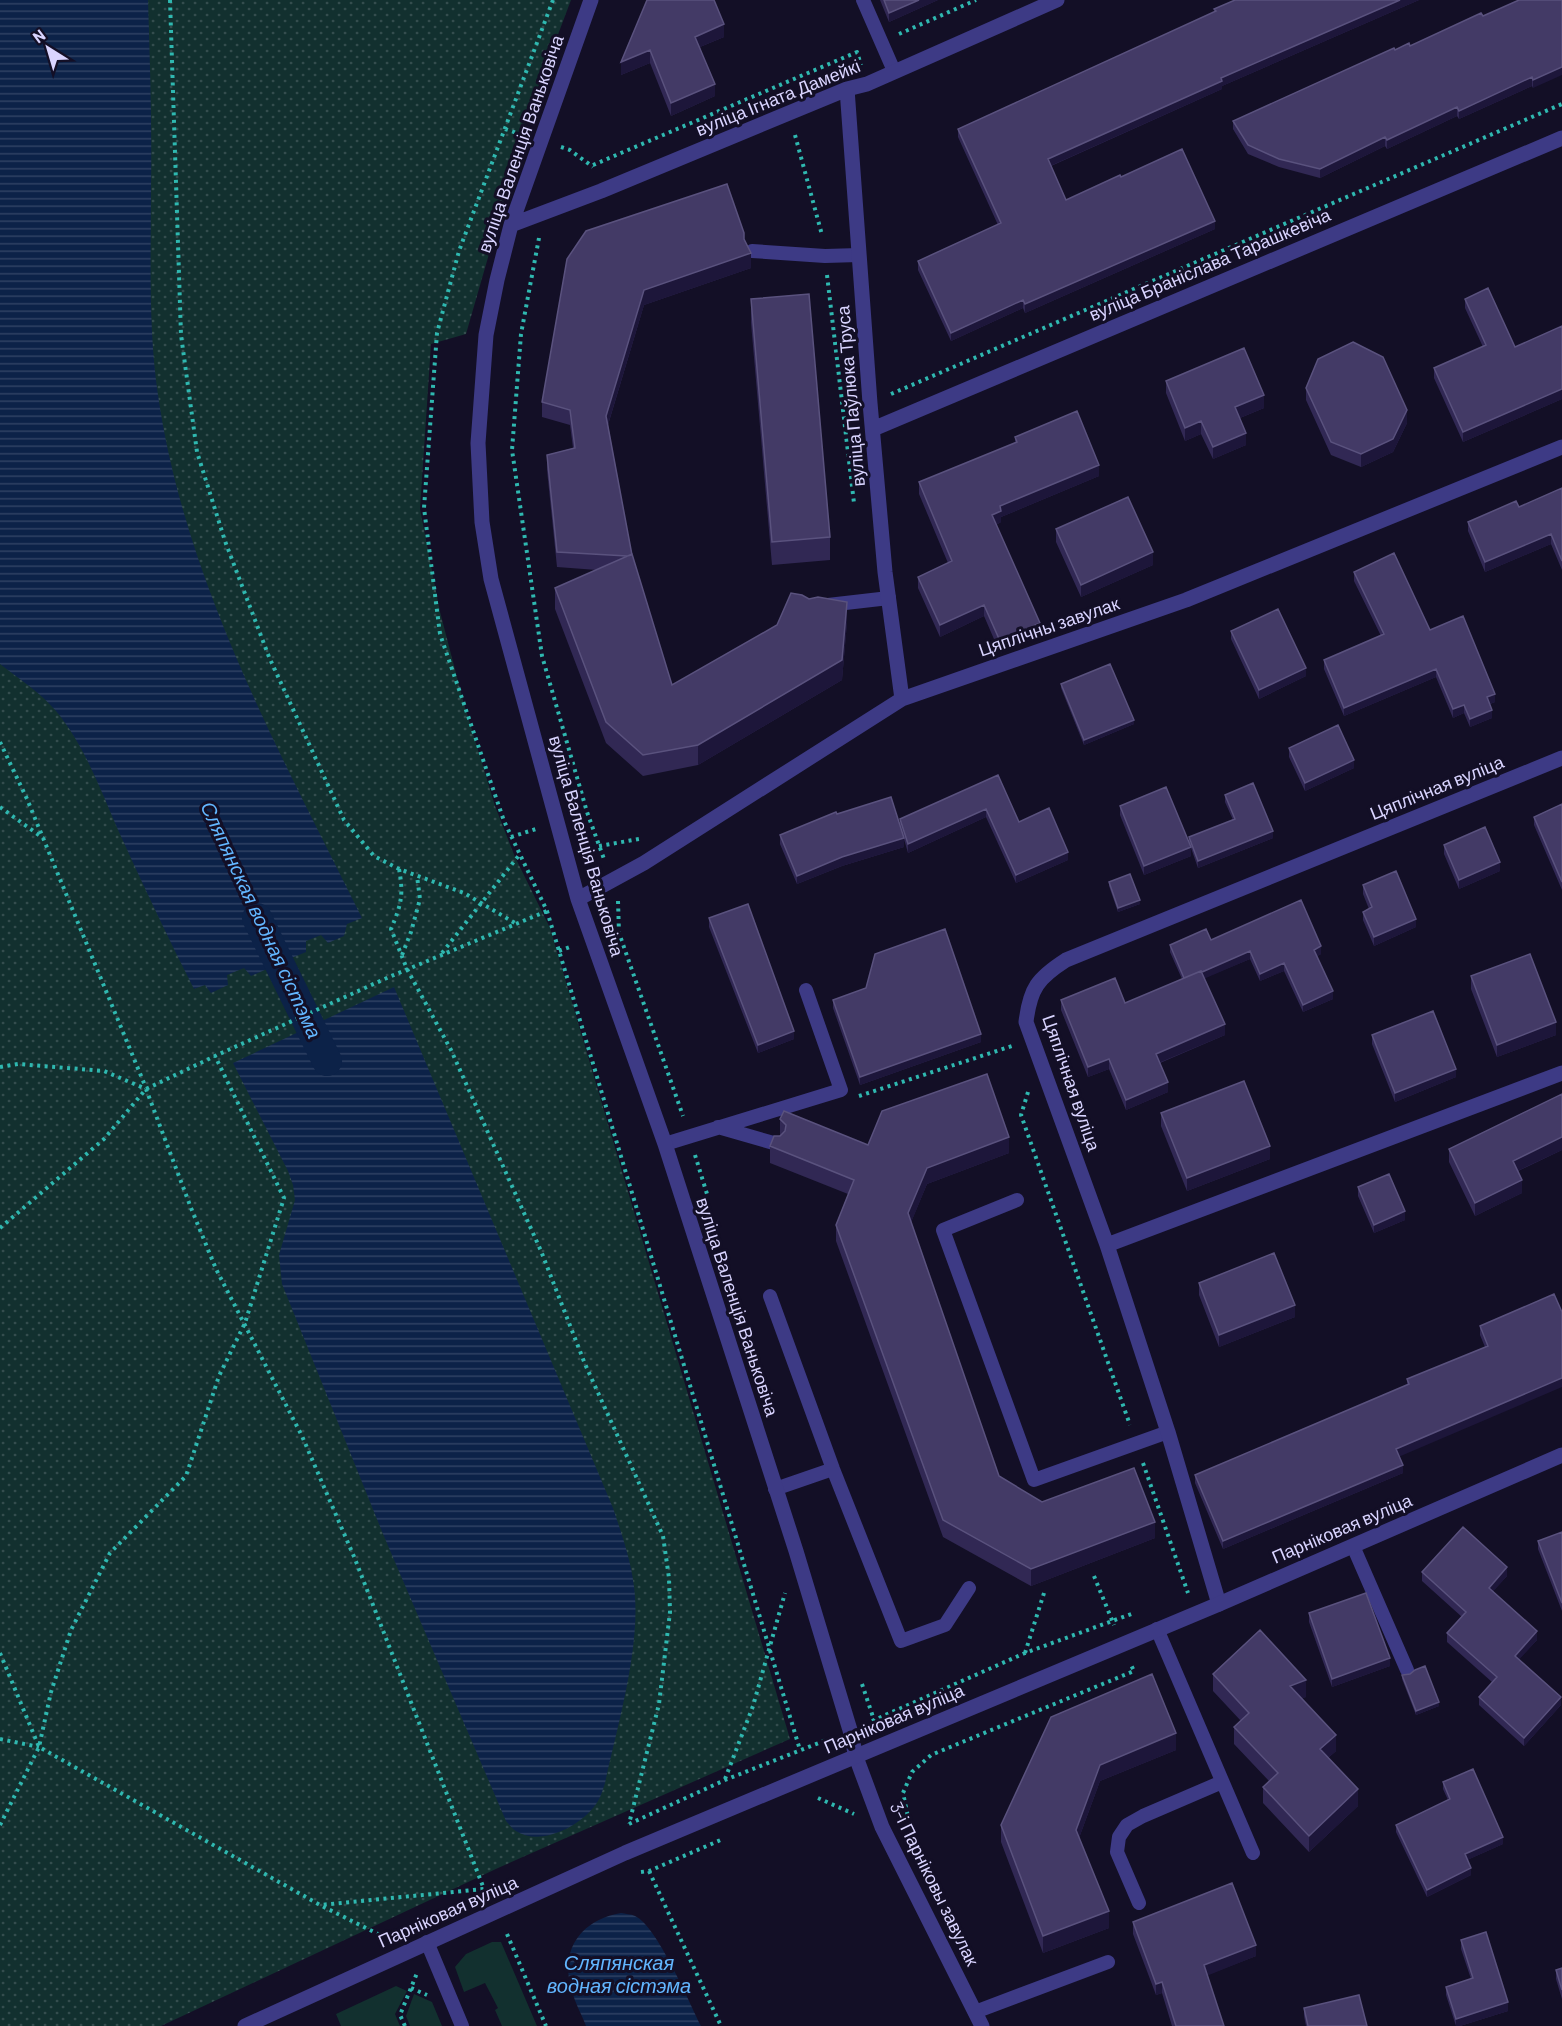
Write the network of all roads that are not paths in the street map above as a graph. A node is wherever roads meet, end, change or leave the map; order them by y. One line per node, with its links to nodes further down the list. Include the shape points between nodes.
1 (591, 0): 7 (street, вуліца Валенція Ваньковіча)
2 (863, 0): 4 (lane)
3 (1057, 0): 4 (street, вуліца Ігната Дамейкі)
4 (894, 71): 5 (street, вуліца Ігната Дамейкі)
5 (847, 89): 7 (street, вуліца Ігната Дамейкі); 9 (street, вуліца Паўлюка Труса)
6 (1562, 138): 10 (street, вуліца Браніслава Тарашкевіча)
7 (511, 225): 16 (street, вуліца Валенція Ваньковіча, via 486,335 478,443 482,522 491,579)
8 (752, 251): 9 (lane)
9 (858, 255): 10 (street, вуліца Паўлюка Труса)
10 (873, 429): 12 (street, вуліца Паўлюка Труса)
11 (1562, 447): 14 (street, Цяплічны завулак, via 1186,600)
12 (889, 598): 13 (lane, via 831,604); 14 (street, вуліца Паўлюка Труса)
13 (810, 611)
14 (903, 699): 16 (street, Цяплічны завулак, via 644,863)
15 (1562, 758): 23 (street, Цяплічная вуліца, via 1066,960 1037,983 1028,1000 1026,1022)
16 (578, 900): 20 (street, вуліца Валенція Ваньковіча)
17 (806, 990): 19 (lane, via 841,1090)
18 (1562, 1073): 23 (street)
19 (718, 1127): 20 (lane); 21 (lane)
20 (665, 1144): 28 (street, вуліца Валенція Ваньковіча)
21 (777, 1144)
22 (1017, 1200): 25 (lane, via 943,1230 1034,1480)
23 (1107, 1245): 25 (street, Цяплічная вуліца)
24 (770, 1296): 27 (lane)
25 (1168, 1432): 31 (street, Цяплічная вуліца)
26 (1562, 1455): 29 (street, Парніковая вуліца)
27 (833, 1468): 28 (lane); 30 (lane, via 901,1641 945,1625)
28 (775, 1489): 34 (street, вуліца Валенція Ваньковіча)
29 (1353, 1546): 31 (street, Парніковая вуліца); 33 (lane)
30 (969, 1588)
31 (1219, 1604): 32 (street, Парніковая вуліца)
32 (1157, 1629): 34 (street, Парніковая вуліца); 35 (lane)
33 (1407, 1670)
34 (856, 1757): 38 (street, Парніковая вуліца, via 624,1853); 40 (street, 3-і Парніковы завулак, via 882,1827)
35 (1222, 1782): 36 (lane); 37 (lane, via 1127,1825 1119,1837 1117,1852)
36 (1253, 1853)
37 (1139, 1903)
38 (427, 1942): 41 (street, Парніковая вуліца); 42 (lane)
39 (1108, 1962): 40 (lane)
40 (978, 2019)
41 (245, 2026)
42 (462, 2026)

